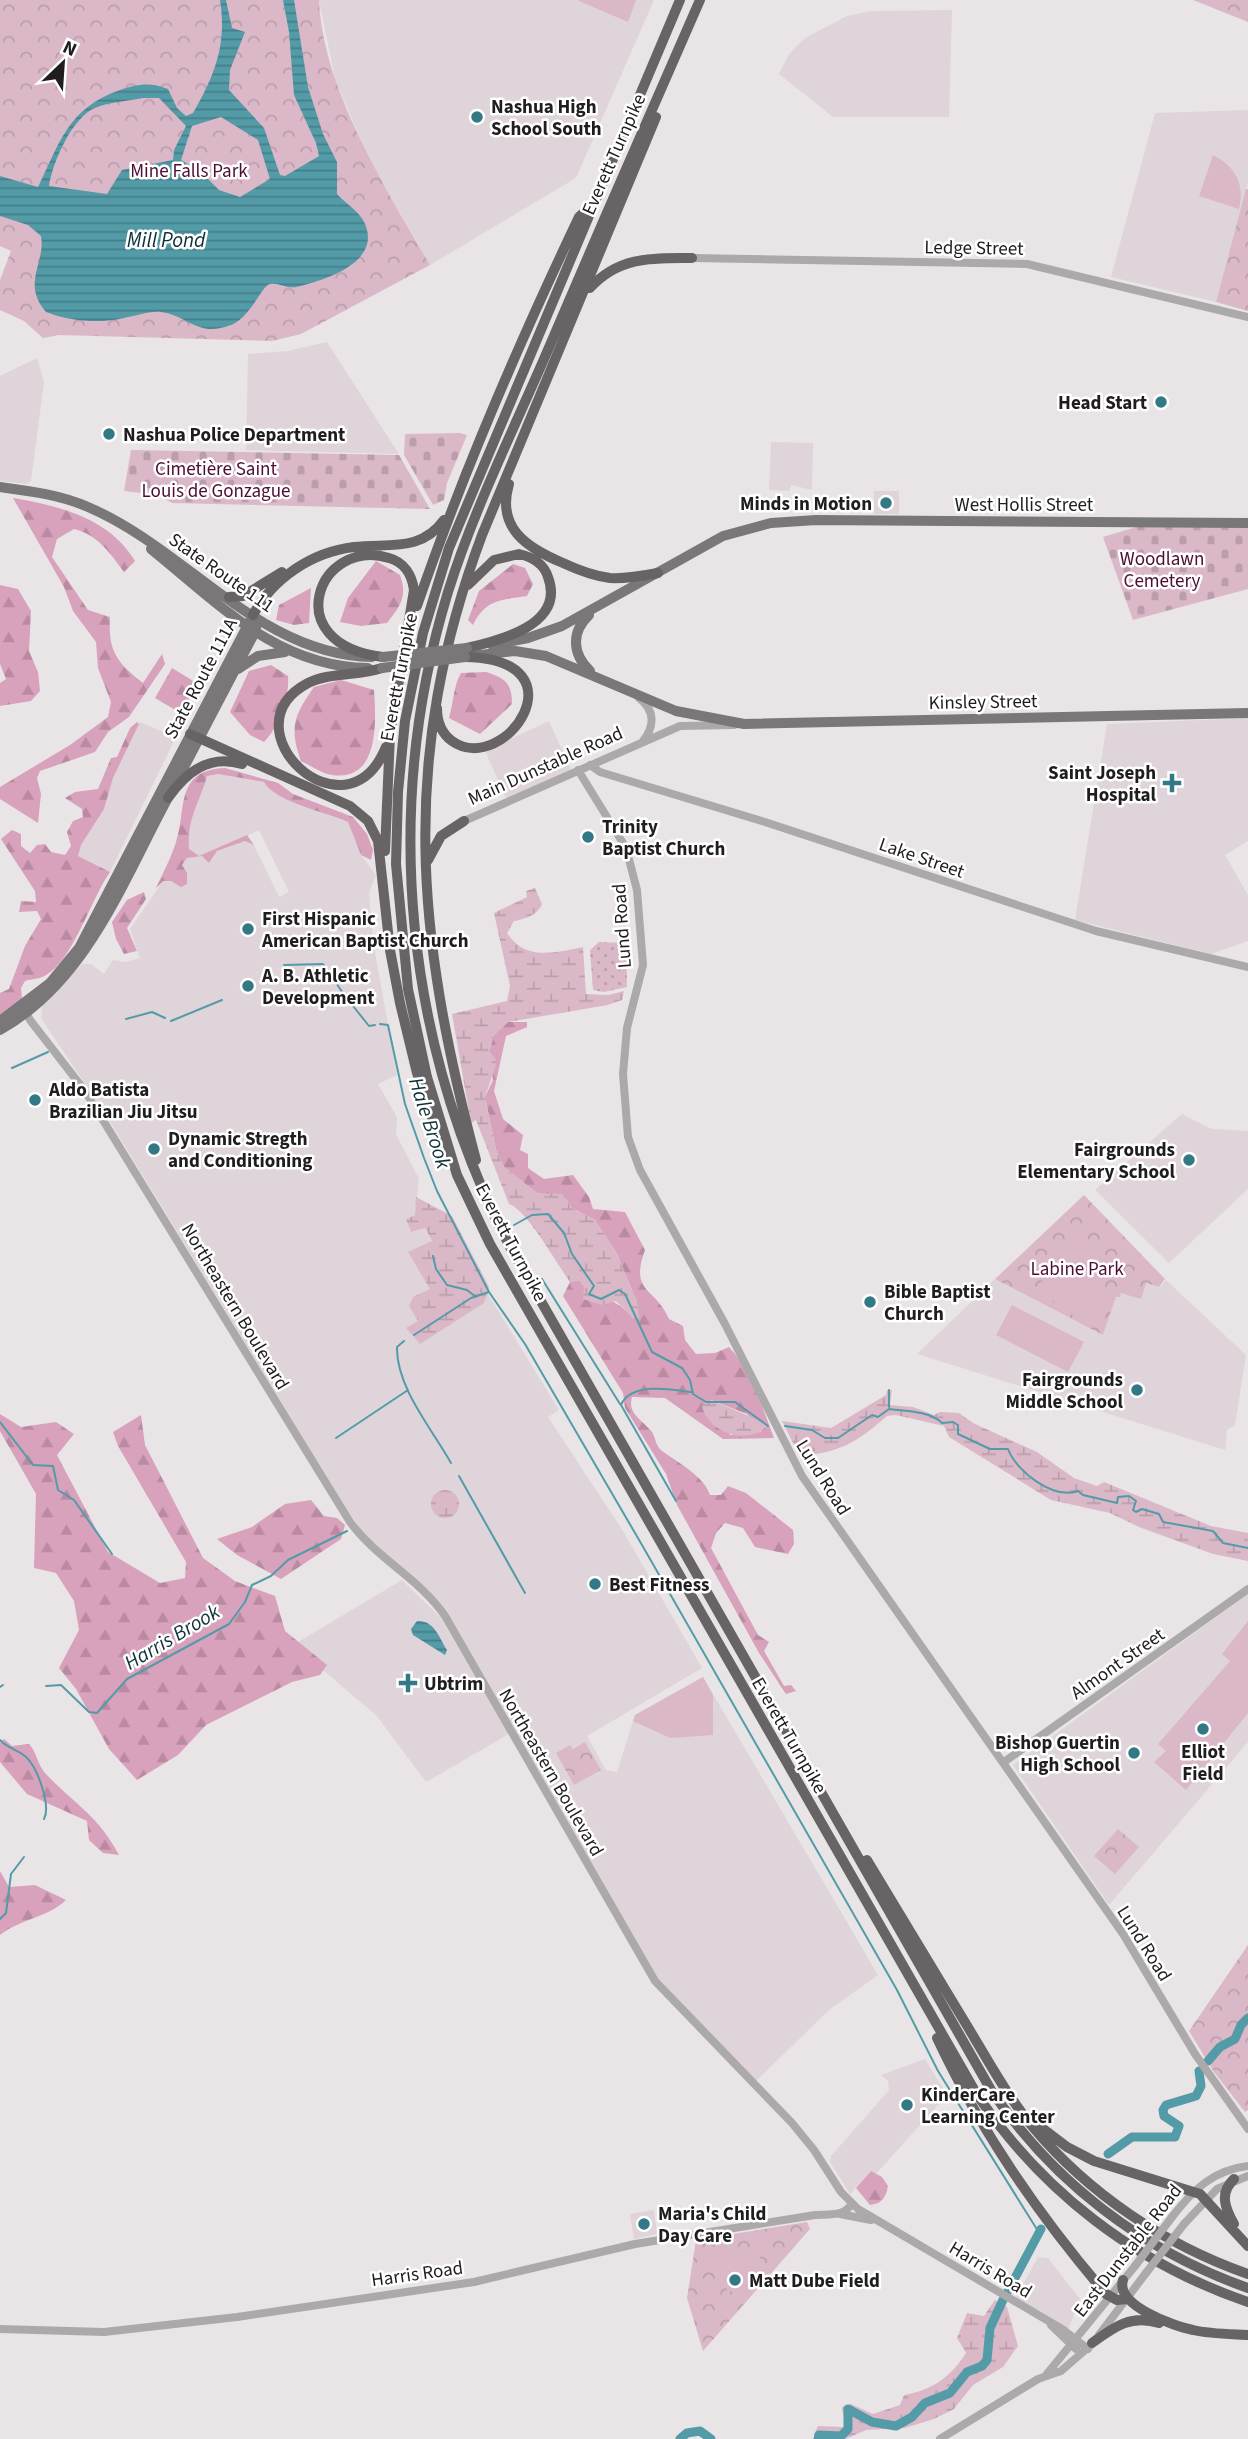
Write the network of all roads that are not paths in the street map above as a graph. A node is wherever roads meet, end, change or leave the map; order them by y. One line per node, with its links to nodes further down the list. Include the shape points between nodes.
1 (680, 0): 3 (highway, Everett Turnpike)
2 (701, 0): 5 (highway); 47 (highway, Everett Turnpike, via 471,528 447,596 424,691 410,816 415,941 443,1082)
3 (595, 202): 9 (highway, via 579,217 535,310); 46 (highway, Everett Turnpike, via 449,548 423,633 405,721 396,828 401,944 420,1051)
4 (692, 258): 5 (highway, via 627,262 604,275); 6 (street, Ledge Street, via 1027,264)
5 (583, 299): 7 (highway)
6 (1248, 317)
7 (531, 420): 14 (highway, via 506,501 508,519 519,538 540,553 598,576); 16 (highway)
8 (0, 487): 12 (main road, via 79,503)
9 (452, 505): 13 (highway, via 440,526 418,542 341,549); 22 (highway)
10 (800, 520): 11 (main road, West Hollis Street); 14 (main road, State Route 111, via 723,536)
11 (1248, 523)
12 (141, 538): 15 (main road, State Route 111); 19 (main road, State Route 111)
13 (304, 564): 15 (highway, via 242,597); 18 (highway, via 272,586)
14 (658, 573): 17 (main road, State Route 111)
15 (229, 597): 18 (main road, State Route 111)
16 (459, 603): 21 (highway, via 478,572 505,555 535,560 550,580 547,605 530,626); 24 (highway)
17 (604, 604): 21 (main road, State Route 111, via 536,636); 25 (main road, via 582,622 575,643 582,662)
18 (253, 615): 19 (main road, State Route 111A); 23 (main road, State Route 111, via 313,648)
19 (251, 629): 20 (main road, State Route 111); 26 (main road, State Route 111A); 32 (main road, State Route 111A)
20 (292, 653): 23 (main road, State Route 111, via 333,666); 26 (main road, via 253,658)
21 (466, 653): 23 (main road, State Route 111, bridge); 24 (highway, via 506,663 526,682 527,710 504,737 470,747 447,737 438,717); 25 (main road, State Route 111, via 533,653)
22 (402, 659): 23 (highway, via 414,593 411,577 392,559 361,556 339,566 325,581 319,616 339,645); 31 (highway)
23 (382, 663): 31 (highway, via 317,679 301,688 284,710 281,737 286,755 302,773 335,785 372,769 385,752)
24 (441, 672): 39 (highway, via 427,768)
25 (600, 678): 27 (main road, State Route 111)
26 (229, 681): 32 (main road, State Route 111A)
27 (621, 687): 29 (main road, State Route 111, via 676,711); 33 (street, Main Dunstable Road, via 651,712 650,729)
28 (1248, 713): 30 (main road, Kinsley Street)
29 (719, 722): 30 (main road, Kinsley Street)
30 (744, 724): 33 (street, Main Dunstable Road, via 682,726)
31 (390, 735): 40 (highway)
32 (195, 736): 36 (main road, State Route 111A); 37 (highway); 41 (main road, State Route 111A)
33 (641, 742): 34 (street, Main Dunstable Road)
34 (590, 765): 35 (street, Main Dunstable Road); 42 (street, Lake Street, via 611,776 841,846 1081,927)
35 (578, 770): 38 (street, Main Dunstable Road); 50 (street, Lund Road, via 624,844 637,890 643,965 627,1028 623,1073 628,1137 635,1159 802,1476)
36 (168, 797): 37 (highway, via 193,770 221,760); 41 (main road, State Route 111A)
37 (329, 797): 40 (highway, via 355,809 374,831)
38 (464, 821): 39 (highway, via 438,839)
39 (425, 873): 47 (highway, via 443,1027)
40 (386, 918): 46 (highway, via 417,1073)
41 (81, 951): 43 (main road, via 64,978)
42 (1248, 967)
43 (27, 1010): 44 (main road); 45 (main road); 59 (street, Northeastern Boulevard, via 85,1091 351,1522 370,1545 425,1591 445,1616 655,1982 792,2123)
44 (0, 1021)
45 (0, 1030)
46 (457, 1175): 51 (highway, Everett Turnpike, via 503,1268)
47 (486, 1200): 49 (highway, Everett Turnpike)
48 (1248, 1589): 50 (street, Almont Street)
49 (755, 1677): 52 (highway); 65 (highway, Everett Turnpike, via 972,2059 1023,2133 1066,2179 1121,2224 1183,2261)
50 (1004, 1762): 53 (street, Lund Road, via 1123,1934 1187,2042)
51 (904, 1969): 66 (highway, via 982,2123 1050,2222); 68 (highway, Everett Turnpike, via 981,2101 1050,2183 1099,2224 1151,2258)
52 (997, 2075): 57 (highway, via 1032,2119 1071,2150 1107,2166); 63 (highway, via 1040,2135 1102,2194 1177,2243)
53 (1248, 2129)
54 (1248, 2165): 57 (street, East Dunstable Road, via 1220,2173)
55 (1248, 2176): 56 (street, East Dunstable Road)
56 (1234, 2179): 58 (street, East Dunstable Road); 62 (highway, via 1225,2203)
57 (1194, 2191): 58 (highway); 64 (street, East Dunstable Road, bridge)
58 (1206, 2198): 62 (highway); 67 (street, East Dunstable Road, bridge)
59 (852, 2203): 60 (street, Harris Road); 61 (street, Harris Road)
60 (837, 2213): 61 (street, Harris Road); 69 (street, Harris Road, via 662,2239 474,2282 224,2319 104,2332)
61 (878, 2221): 72 (street, Harris Road)
62 (1248, 2245)
63 (1248, 2274)
64 (1123, 2280): 66 (street, East Dunstable Road); 67 (highway)
65 (1248, 2288)
66 (1110, 2297): 67 (highway); 72 (street, East Dunstable Road)
67 (1127, 2299): 70 (highway); 73 (street, East Dunstable Road)
68 (1248, 2302)
69 (0, 2329)
70 (1190, 2330): 71 (highway); 73 (highway, via 1133,2319 1116,2326)
71 (1248, 2335)
72 (1074, 2343): 73 (street, Harris Road); 74 (street, East Dunstable Road)
73 (1088, 2349): 74 (street, East Dunstable Road, via 1061,2371)
74 (1046, 2375): 75 (street, East Dunstable Road)
75 (940, 2439)

